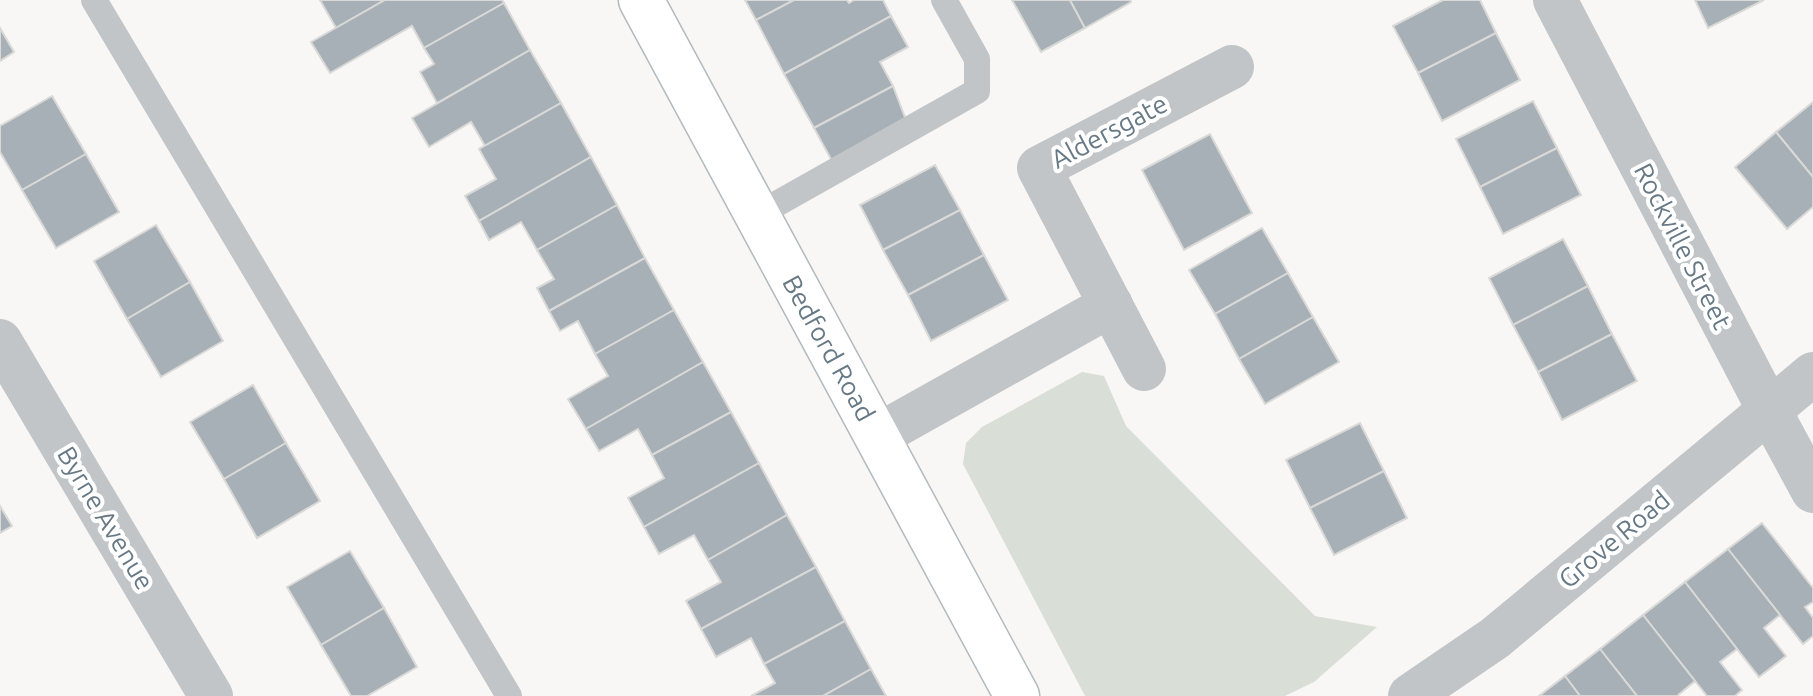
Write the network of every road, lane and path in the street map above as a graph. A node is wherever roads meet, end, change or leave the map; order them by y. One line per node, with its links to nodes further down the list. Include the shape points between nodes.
1 (94, 0): 15 (lane)
2 (641, 0): 6 (main road, Bedford Road)
3 (944, 0): 6 (lane, via 977,59 977,91)
4 (1555, 0): 11 (street, Rockville Street)
5 (1232, 67): 7 (street, Aldersgate, via 1039,168)
6 (757, 215): 12 (main road, Bedford Road)
7 (1111, 305): 9 (street, Aldersgate); 12 (street)
8 (0, 341): 14 (street, Byrne Avenue)
9 (1144, 369)
10 (1813, 374): 11 (street, Grove Road)
11 (1769, 410): 13 (street, Rockville Street); 17 (street, Grove Road, via 1495,638)
12 (877, 436): 16 (main road, Bedford Road)
13 (1813, 491)
14 (211, 696)
15 (509, 696)
16 (1017, 696)
17 (1410, 696)

